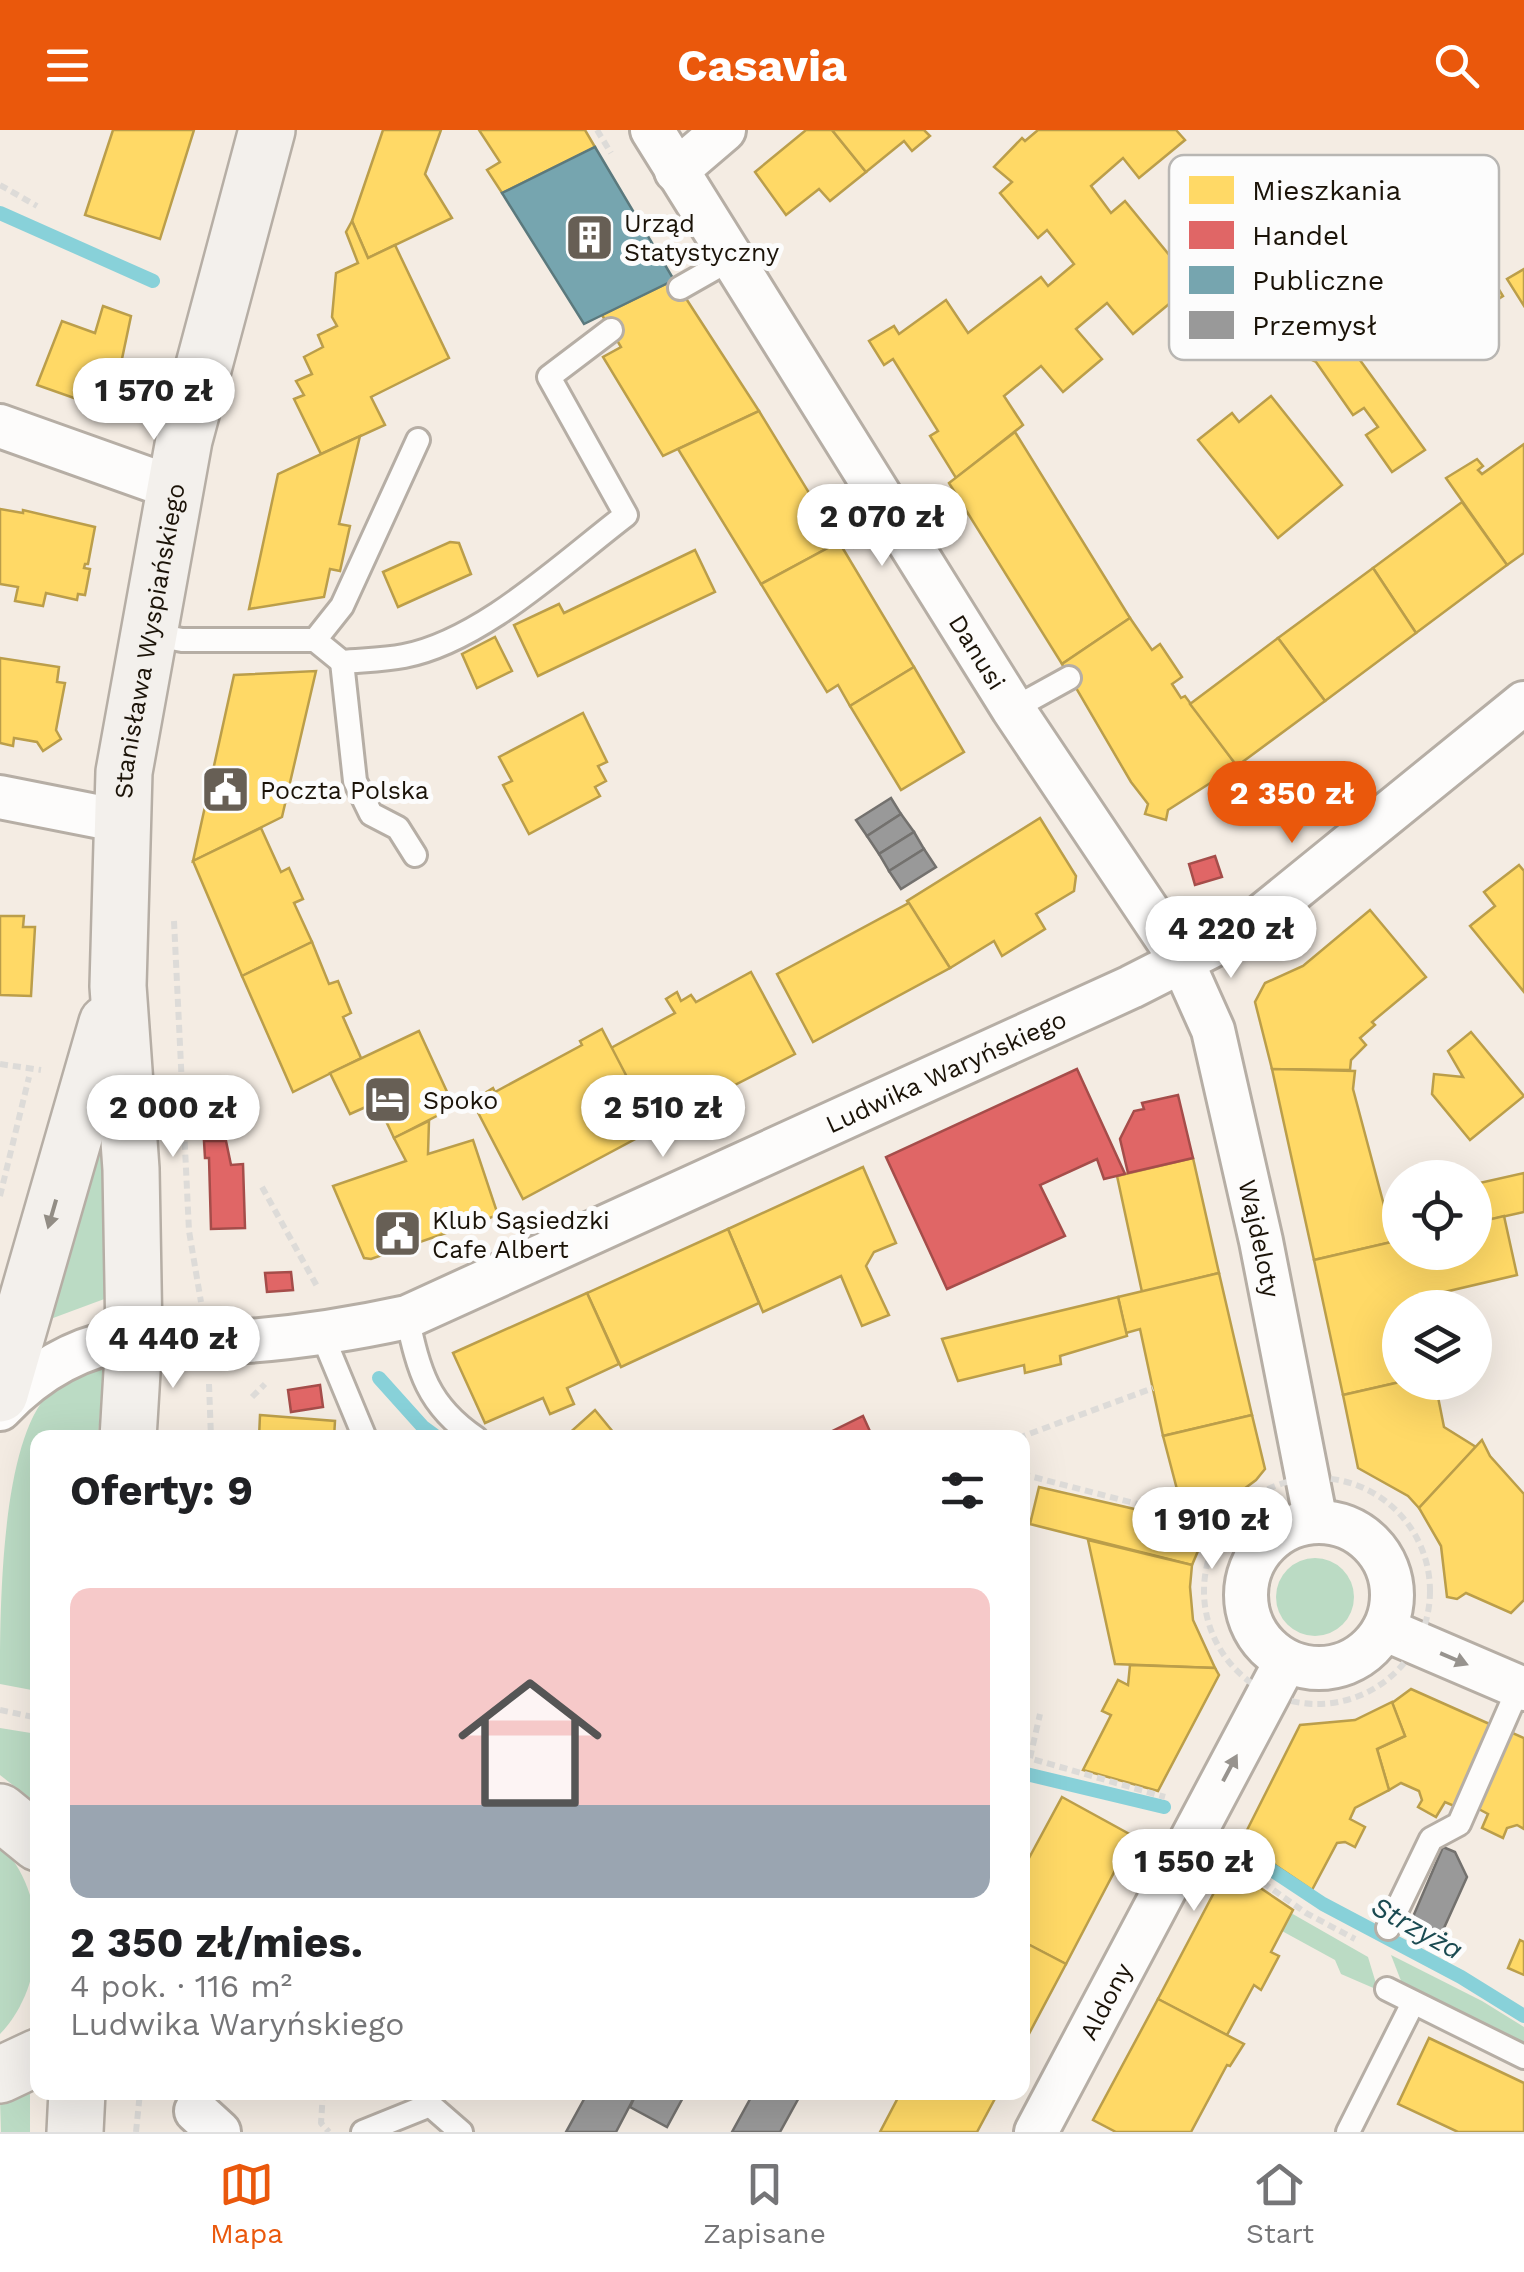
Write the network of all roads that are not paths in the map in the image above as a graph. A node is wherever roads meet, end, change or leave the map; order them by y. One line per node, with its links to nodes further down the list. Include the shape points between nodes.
1 (267, 130): 10 (main road, Stanisława Wyspiańskiego)
2 (652, 130): 4 (street, Danusi)
3 (724, 130): 4 (street)
4 (676, 171): 5 (street, Danusi)
5 (731, 259): 6 (lane); 16 (street, Danusi)
6 (680, 288)
7 (611, 330): 13 (lane, via 548,377 626,516 470,630 402,657)
8 (0, 426): 10 (street)
9 (418, 440): 12 (lane, via 342,606)
10 (174, 488): 11 (main road, Stanisława Wyspiańskiego)
11 (146, 634): 12 (lane); 18 (main road, Stanisława Wyspiańskiego)
12 (316, 640): 13 (lane)
13 (342, 662): 19 (lane, via 355,781 371,814 398,828)
14 (1069, 678): 16 (lane)
15 (1524, 703): 20 (street, Ludwika Waryńskiego, via 1248,928)
16 (1014, 709): 20 (street, Danusi)
17 (0, 797): 18 (street)
18 (121, 820): 21 (main road, Stanisława Wyspiańskiego)
19 (415, 854)
20 (1183, 962): 23 (street, Ludwika Waryńskiego); 30 (street, Wajdeloty, via 1213,1030)
21 (118, 986): 24 (main road, Stanisława Wyspiańskiego); 25 (main road, Stanisława Wyspiańskiego, one-way to 25)
22 (324, 1317): 23 (street, Ludwika Waryńskiego); 24 (street, Ludwika Waryńskiego, via 208,1343); 28 (lane)
23 (407, 1317): 29 (lane, via 440,1410)
24 (134, 1338): 26 (street, Ludwika Waryńskiego, via 71,1354 24,1384); 27 (main road, Stanisława Wyspiańskiego)
25 (0, 1394)
26 (0, 1410)
27 (128, 1430)
28 (362, 1430)
29 (466, 1430)
30 (1312, 1501): 31 (street, via 1372,1544 1388,1570); 32 (street, via 1266,1543 1245,1593 1250,1621)
31 (1399, 1636): 32 (street, via 1331,1668); 33 (street, one-way to 33)
32 (1278, 1676): 46 (street, Aldony, one-way to 32)
33 (1521, 1688): 36 (lane, via 1460,1824 1432,1839)
34 (0, 1812): 35 (main road)
35 (30, 1836)
36 (1388, 1928)
37 (1387, 1989): 38 (lane)
38 (1412, 2003): 39 (lane); 47 (lane)
39 (1524, 2057)
40 (30, 2061): 41 (main road)
41 (0, 2074)
42 (77, 2100): 43 (main road)
43 (75, 2132)
44 (362, 2132): 45 (lane, via 430,2105)
45 (461, 2132)
46 (1036, 2132)
47 (1348, 2132)

